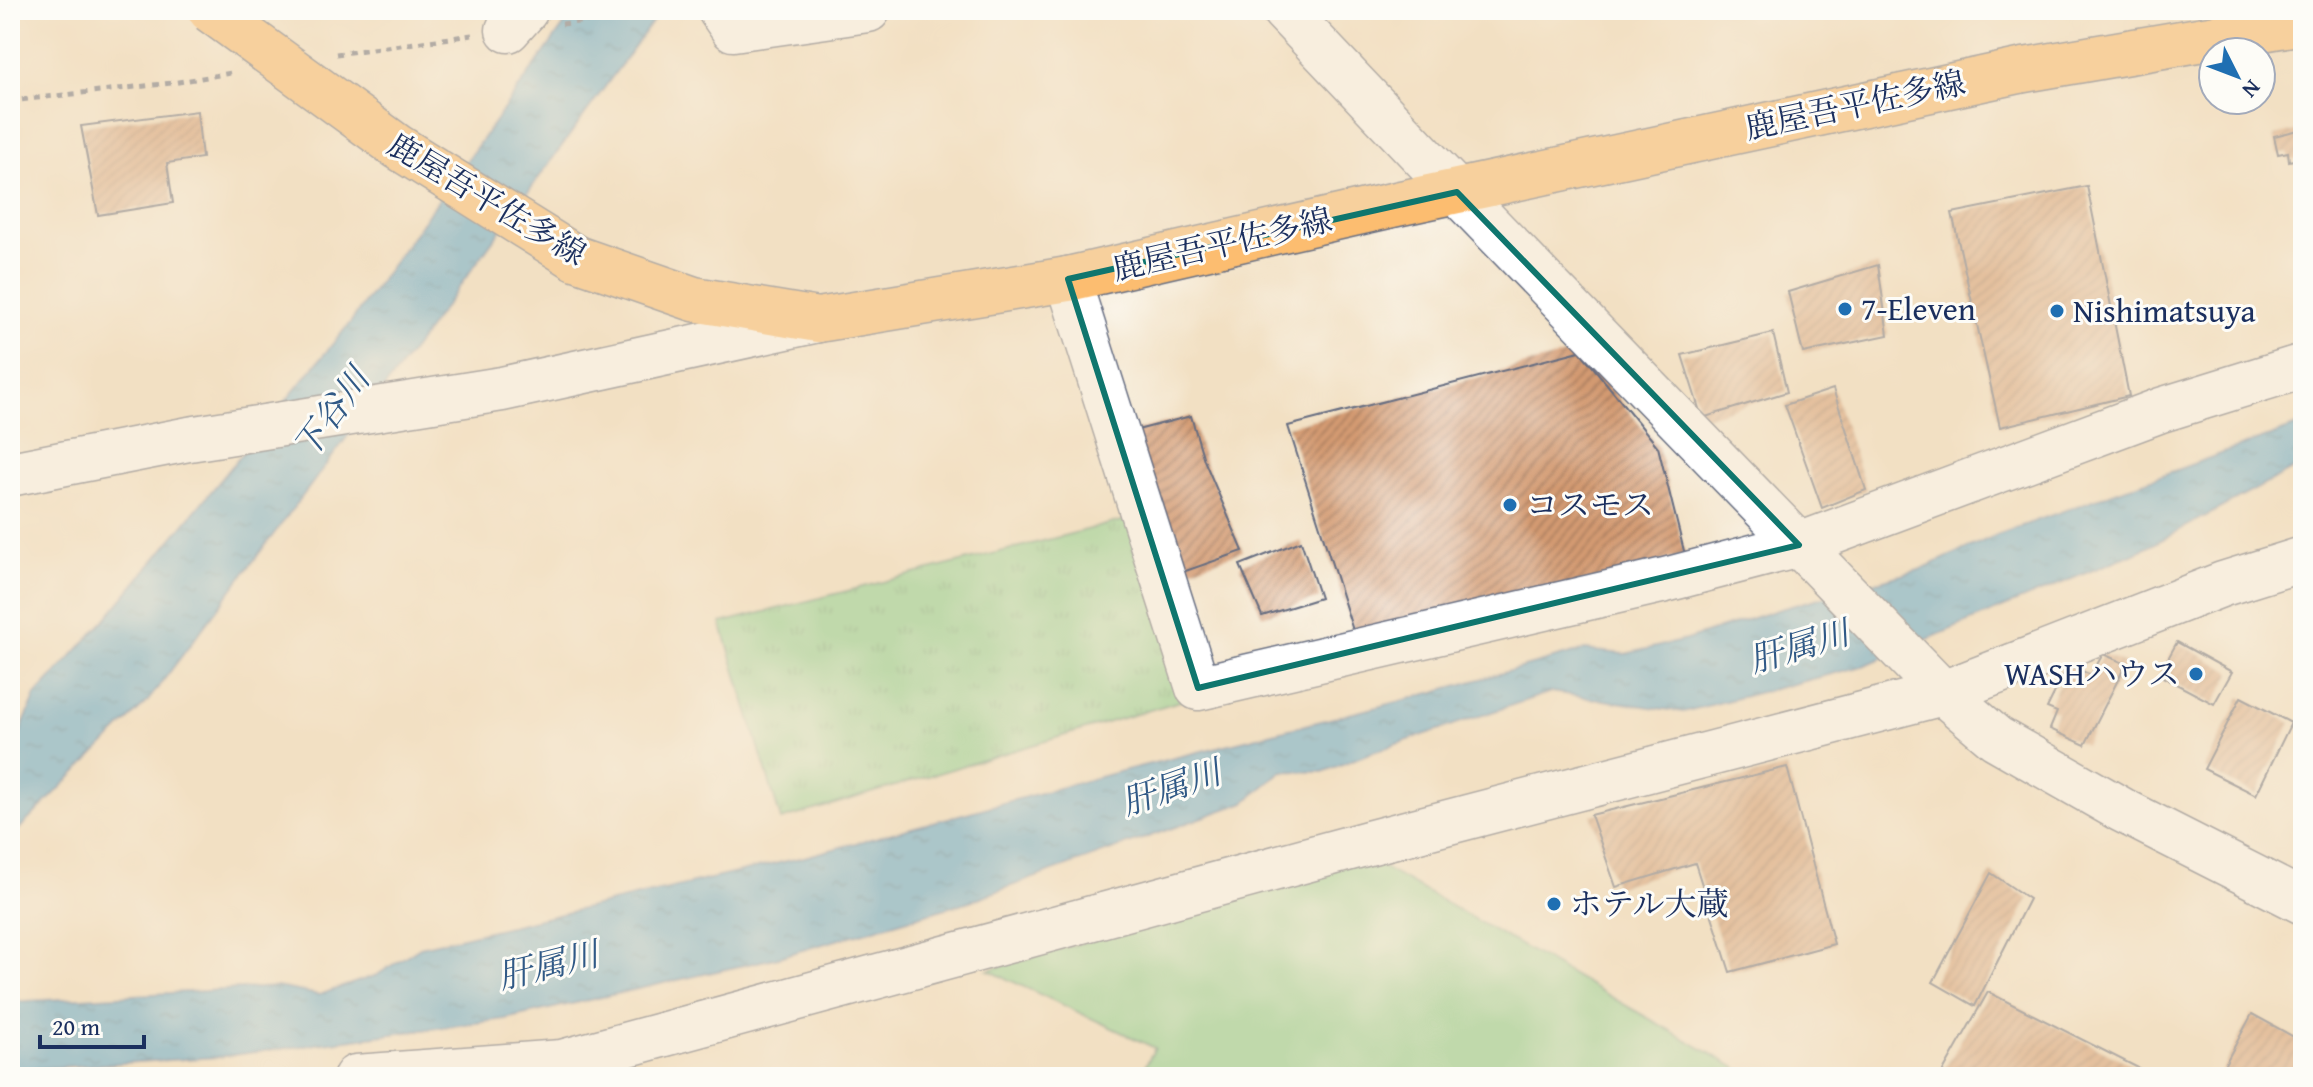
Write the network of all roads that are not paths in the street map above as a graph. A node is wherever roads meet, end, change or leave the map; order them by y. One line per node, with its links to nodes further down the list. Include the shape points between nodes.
1 (210, 10): 9 (main road, 鹿屋吾平佐多線, bridge, via 398,147 576,258 694,299)
2 (720, 10): 3 (street, via 733,29)
3 (868, 10)
4 (1284, 10): 7 (street)
5 (2230, 22): 6 (main road, 鹿屋吾平佐多線); 7 (main road, 鹿屋吾平佐多線)
6 (2303, 22)
7 (1457, 192): 8 (main road, 鹿屋吾平佐多線); 12 (street)
8 (1068, 279): 9 (main road, 鹿屋吾平佐多線); 12 (street, via 1198,688)
9 (818, 320): 11 (street, via 502,389 189,439)
10 (2303, 366): 12 (street, via 2146,415)
11 (10, 474)
12 (1799, 545): 14 (street)
13 (2303, 559): 14 (street)
14 (1933, 682): 15 (street, via 1996,738 2122,810); 16 (street)
15 (2303, 902)
16 (576, 1070): 17 (street)
17 (474, 1072): 18 (street)
18 (356, 1077)

